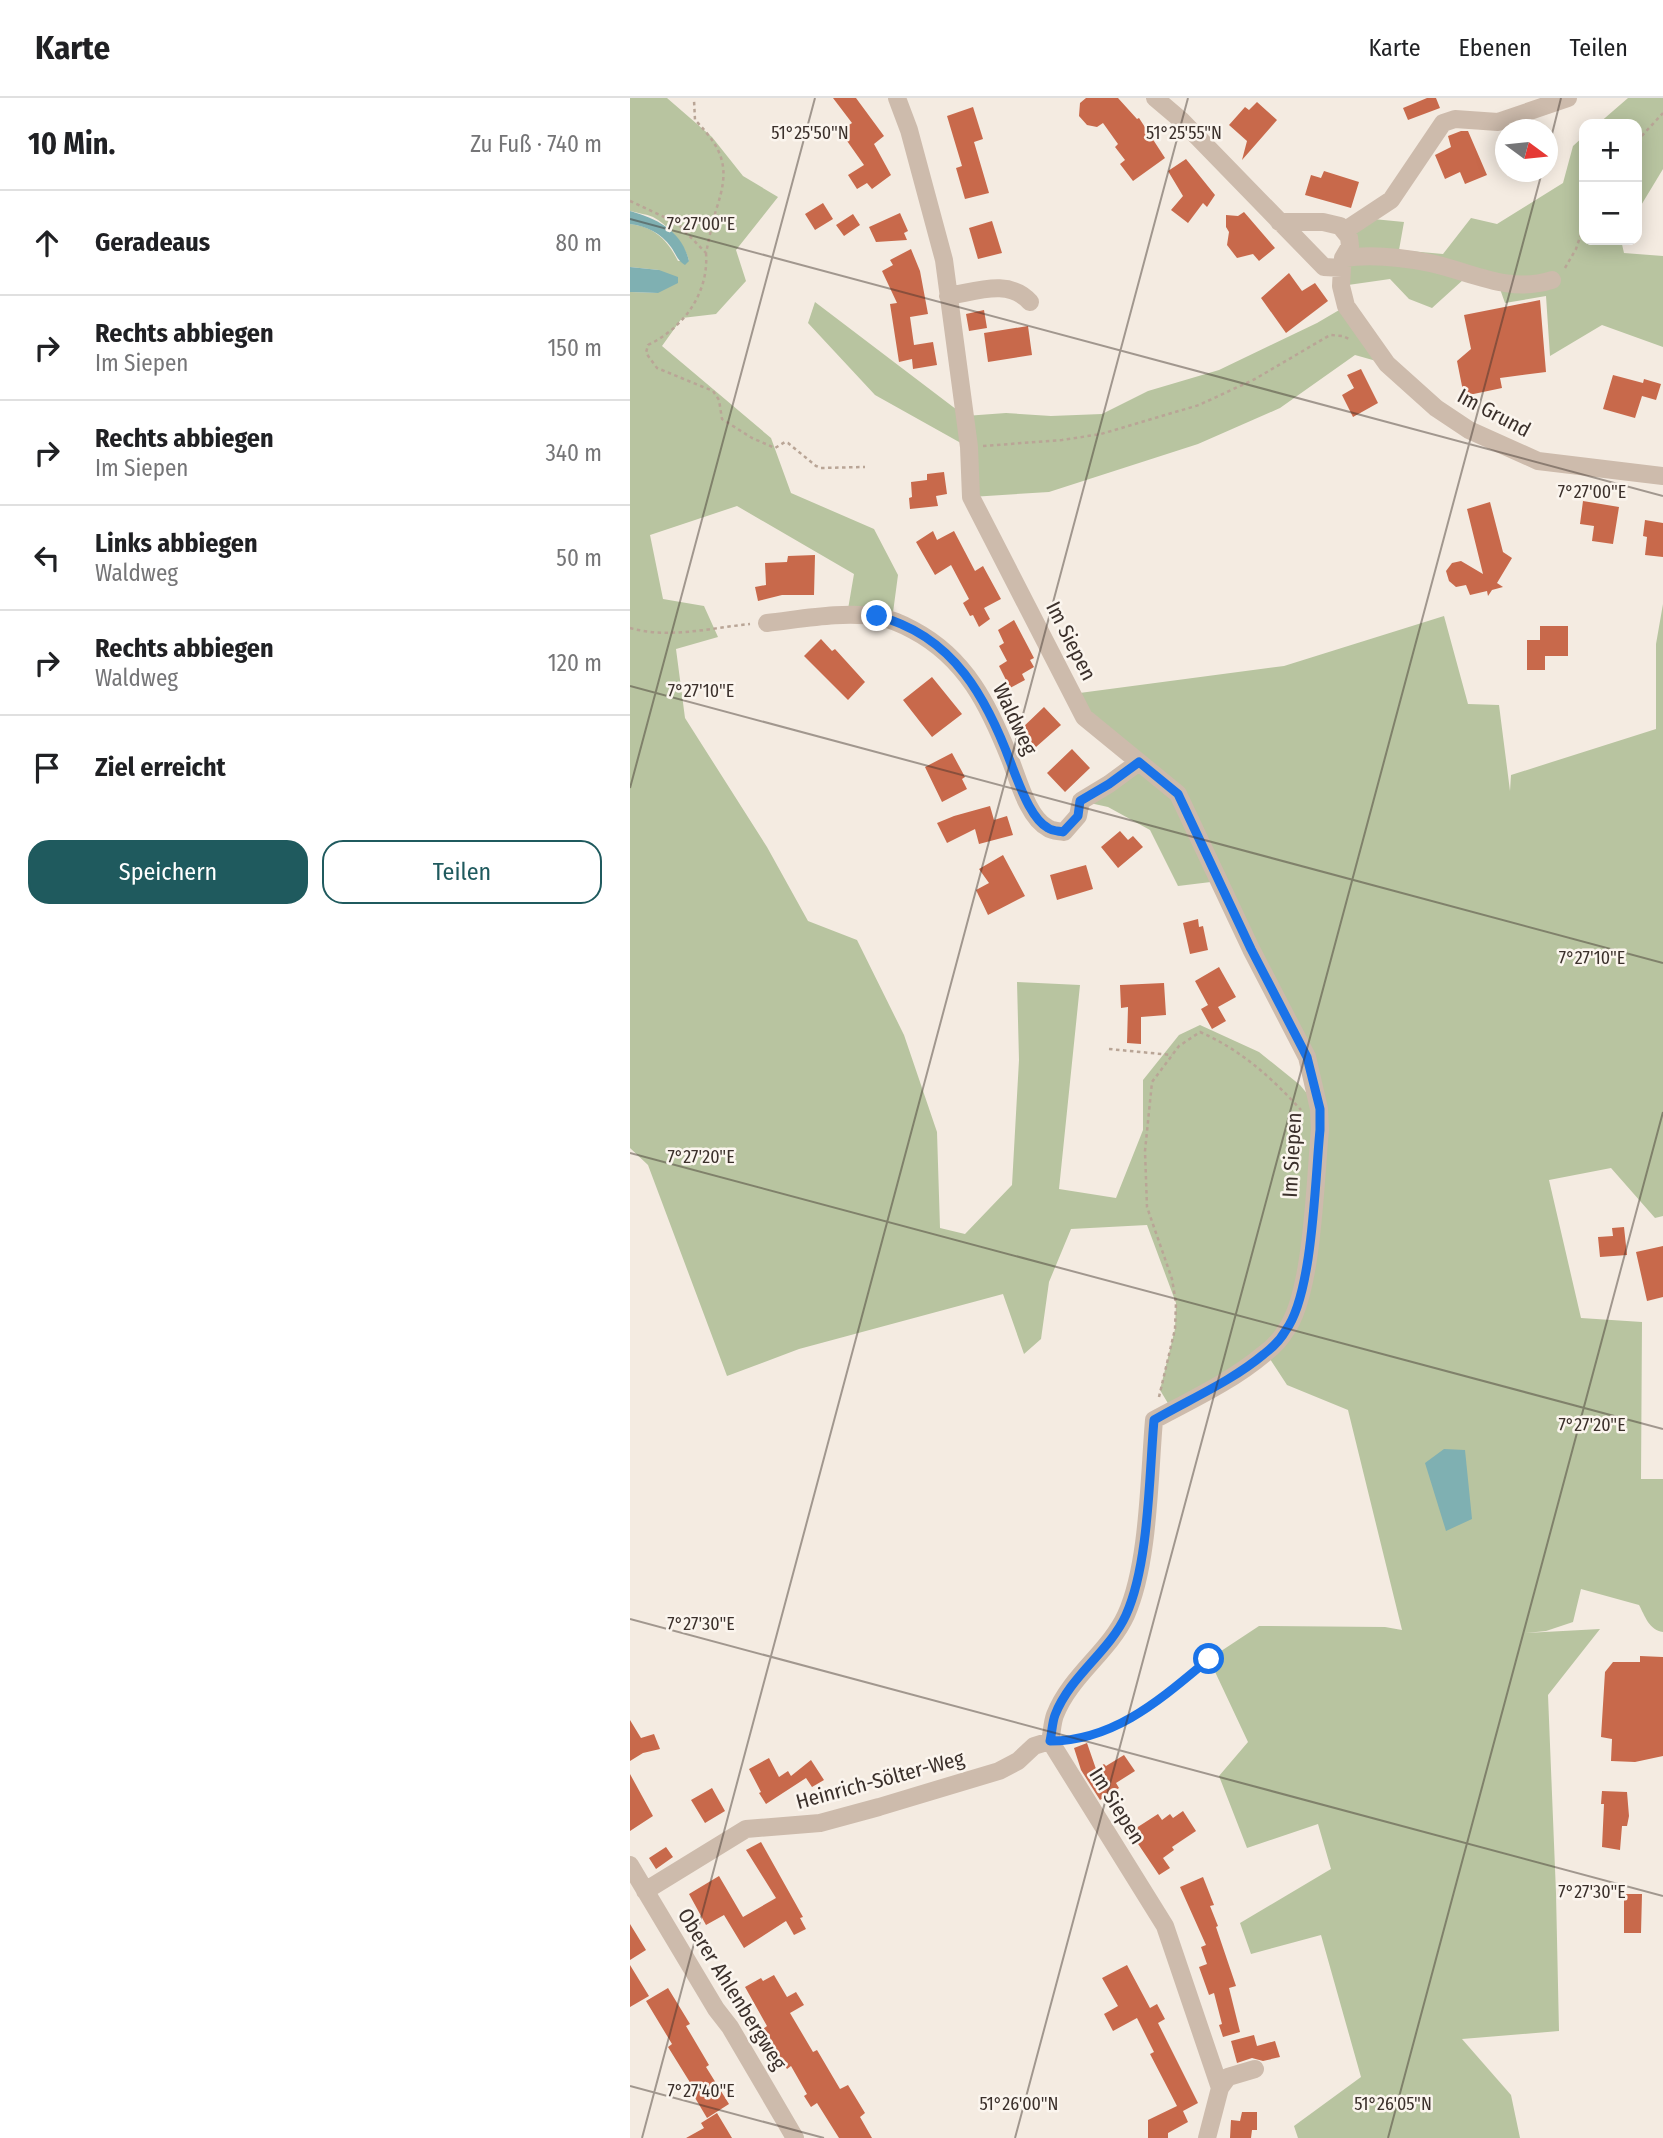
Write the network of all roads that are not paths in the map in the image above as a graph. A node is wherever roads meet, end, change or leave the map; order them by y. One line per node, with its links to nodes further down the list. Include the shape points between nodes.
1 (897, 98): 8 (street, Im Siepen, via 944,260)
2 (1155, 98): 4 (street)
3 (1568, 98): 5 (street, via 1498,122 1455,119 1443,123 1391,200)
4 (1279, 222): 5 (street, via 1323,222); 6 (street, via 1324,267)
5 (1344, 231): 6 (street, Im Grund, via 1350,246)
6 (1342, 263): 7 (street, via 1380,255 1432,263 1493,282 1534,286); 10 (street, Im Grund, via 1346,306 1376,352 1414,390 1469,430 1538,461)
7 (1552, 280)
8 (948, 296): 9 (street, via 1012,289); 12 (street, Im Siepen, via 971,497 1084,717)
9 (1030, 302)
10 (1663, 476)
11 (767, 623): 12 (street, Waldweg, via 877,616 933,640 952,656 984,701 1022,793 1047,828 1063,832 1078,816 1080,801)
12 (1139, 762): 13 (street, Im Siepen, via 1178,794 1307,1057 1320,1109 1320,1130 1307,1266 1287,1329 1243,1370 1154,1420 1135,1589 1113,1636 1055,1714)
13 (1050, 1741): 15 (street, Heinrich-Sölter-Weg, via 1034,1746 999,1771 878,1807 820,1823 746,1829); 17 (street, Im Siepen, via 1165,1926)
14 (630, 1865): 15 (street, Oberer Ahlenbergweg)
15 (645, 1891): 18 (street, Oberer Ahlenbergweg)
16 (1255, 2069): 17 (street, via 1228,2077)
17 (1220, 2088): 19 (street)
18 (795, 2138)
19 (1207, 2138)

